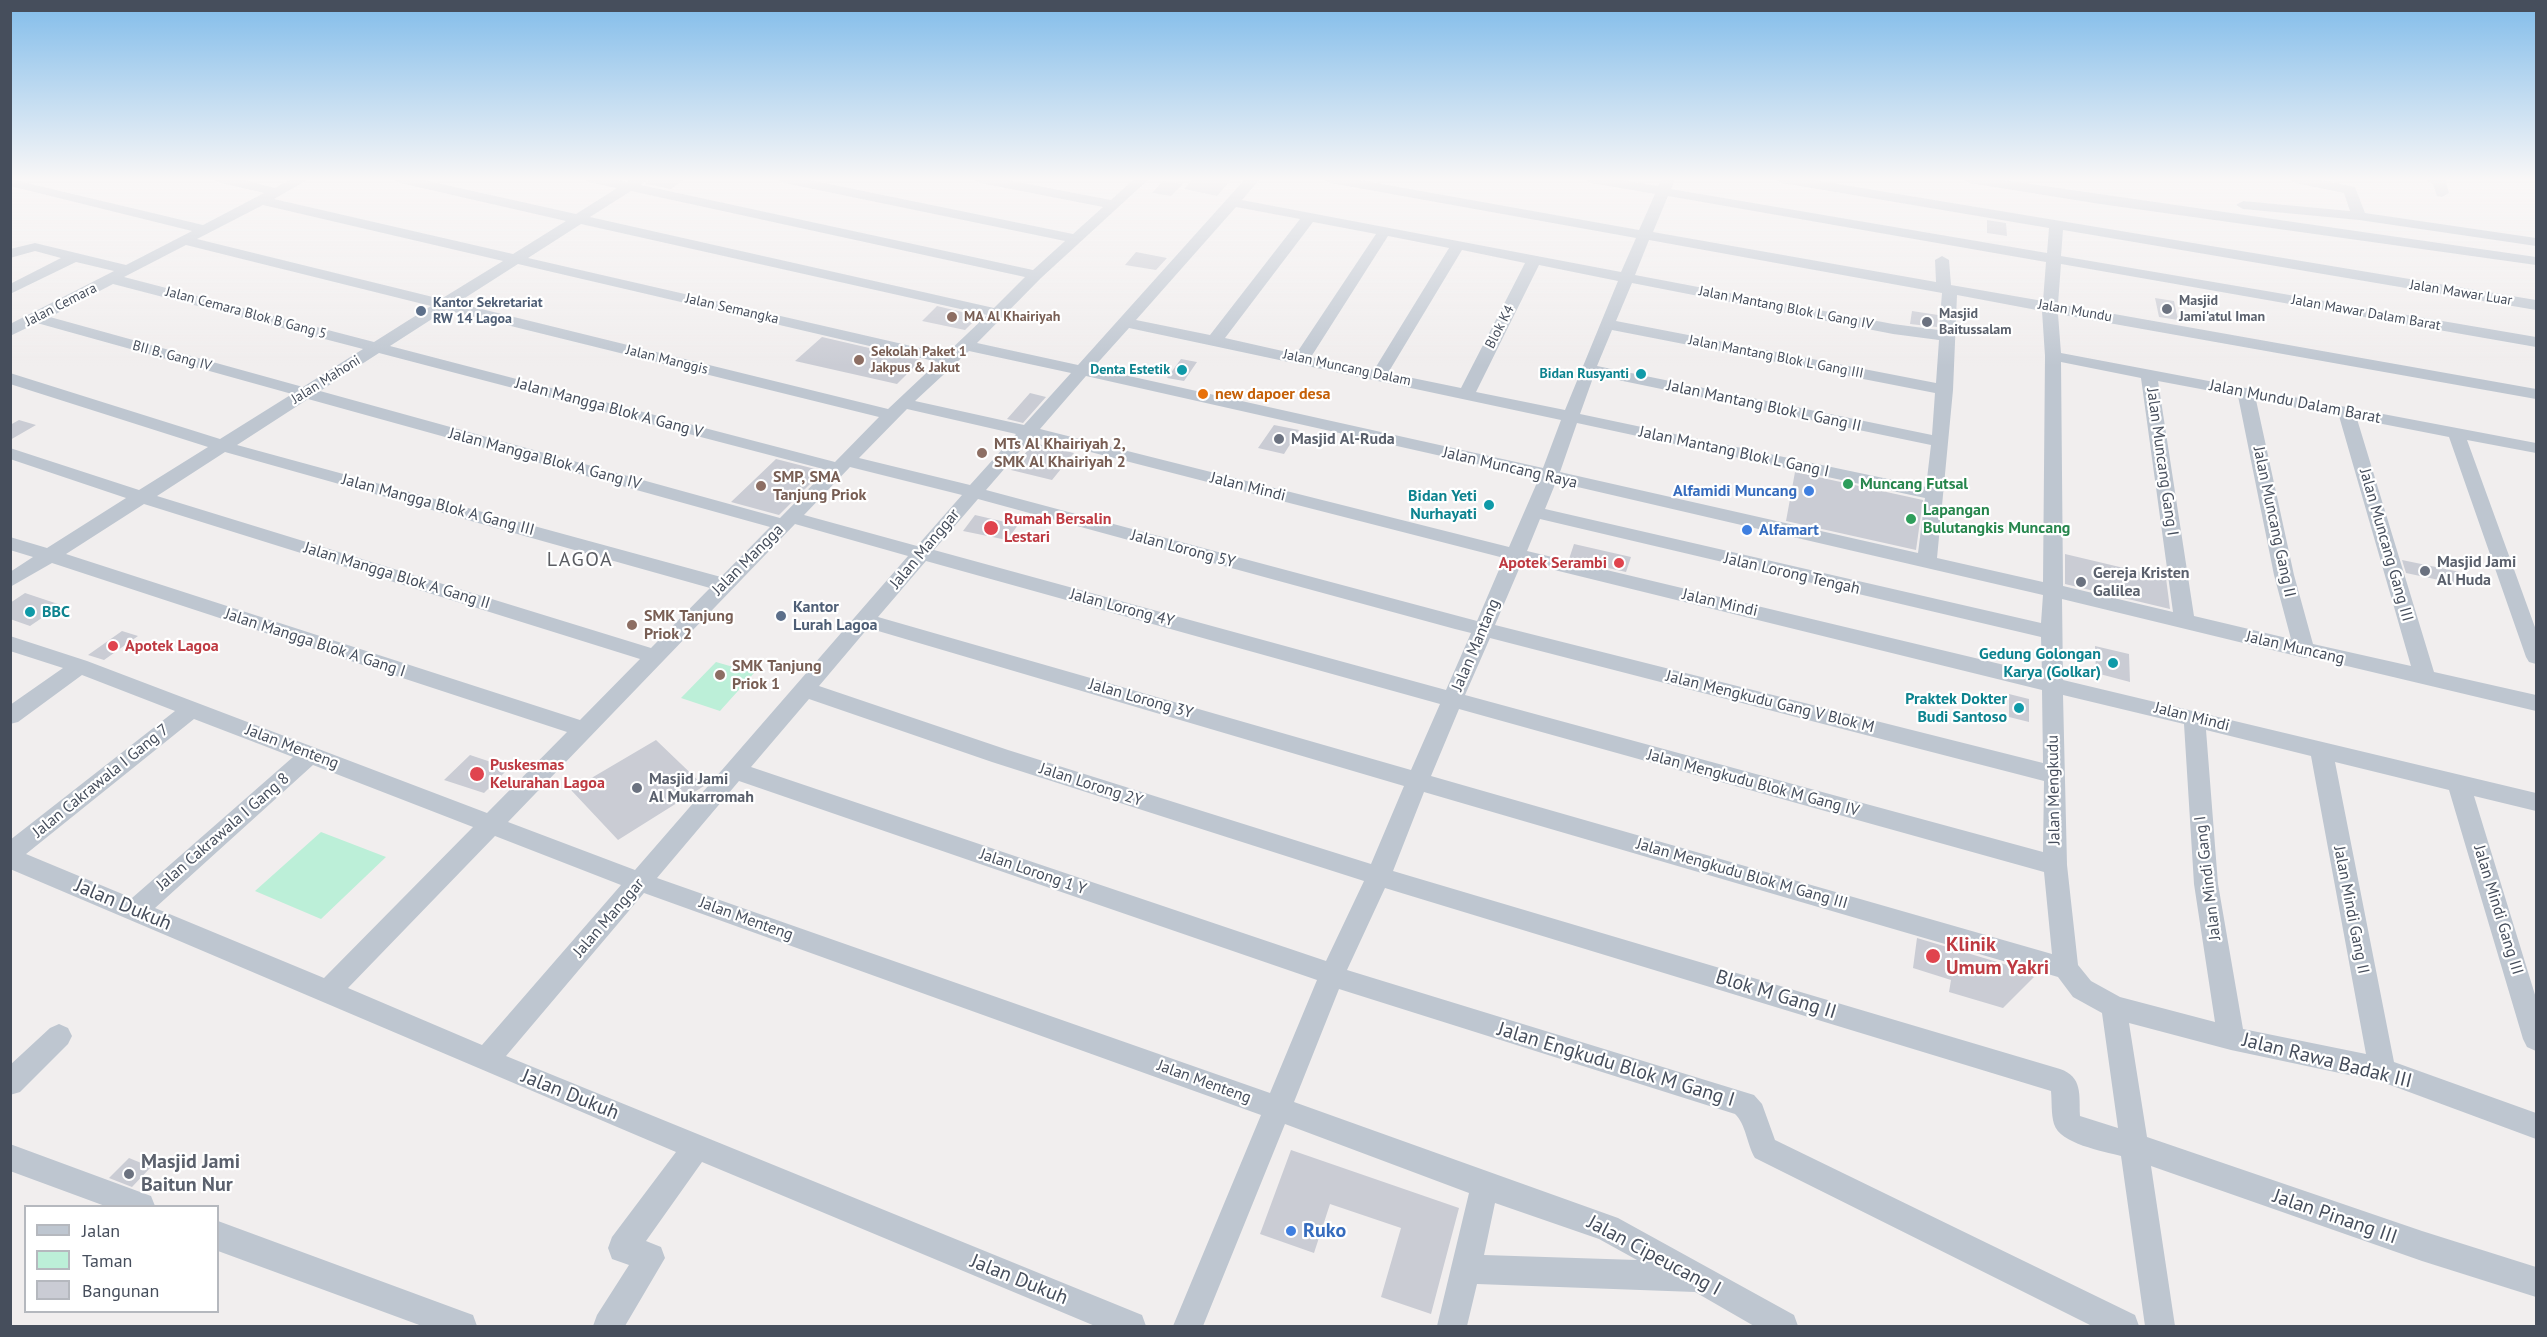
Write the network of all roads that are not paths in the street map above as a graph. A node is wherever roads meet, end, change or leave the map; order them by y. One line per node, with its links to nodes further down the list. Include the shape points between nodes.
1 (186, 241): 26 (street, Jalan Cemara)
2 (188, 241): 32 (street, Jalan Manggis)
3 (442, 241): 21 (street, Jalan Semangka)
4 (543, 241): 21 (street, Jalan Mahoni)
5 (680, 241): 35 (street)
6 (890, 241): 27 (street)
7 (1075, 241): 27 (street, Jalan Mangga)
8 (1198, 241): 37 (street, Jalan Manggar)
9 (1290, 241): 41 (street)
10 (1378, 241): 46 (street)
11 (1433, 241): 18 (street, Jalan Mantang Blok L Gang IV)
12 (1643, 241): 28 (street, Jalan Mantang)
13 (1682, 241): 30 (street, Jalan Mundu)
14 (1958, 241): 24 (street, Jalan Mawar Dalam Barat)
15 (2052, 241): 24 (street, Jalan Mengkudu)
16 (2234, 241): 33 (street, Jalan Mawar Luar)
17 (2373, 241): 25 (street)
18 (1457, 246): 22 (street, Jalan Mantang Blok L Gang IV); 50 (street)
19 (10, 254): 20 (street, via 35,247)
20 (74, 257): 26 (street); 31 (street)
21 (515, 258): 32 (street, Jalan Mahoni); 47 (street, Jalan Semangka)
22 (1534, 260): 28 (street, Jalan Mantang Blok L Gang IV); 56 (street, Blok K4)
23 (1942, 260): 30 (street)
24 (2054, 260): 34 (street, Jalan Mengkudu); 42 (street, Jalan Mawar Dalam Barat)
25 (2536, 261)
26 (128, 270): 29 (street, Jalan Cemara)
27 (1036, 275): 35 (street, Jalan Mangga)
28 (1627, 278): 38 (street, Jalan Mantang); 40 (street, Jalan Mantang Blok L Gang IV)
29 (113, 279): 36 (street, Jalan Cemara); 44 (street, Jalan Cemara Blok B Gang 5)
30 (1947, 289): 34 (street, Jalan Mundu); 40 (street)
31 (10, 290)
32 (442, 305): 44 (street, Jalan Mahoni); 58 (street, Jalan Manggis)
33 (2536, 305)
34 (2050, 307): 45 (street, Jalan Mengkudu); 57 (street, Jalan Mundu)
35 (997, 313): 43 (street, Jalan Mangga)
36 (38, 318): 39 (street, Jalan Cemara); 54 (street, BII B. Gang IV)
37 (1125, 322): 41 (street, Jalan Muncang Dalam); 49 (street, Jalan Manggar)
38 (1608, 324): 48 (street, Jalan Mantang); 53 (street, Jalan Mantang Blok L Gang III)
39 (10, 331)
40 (1946, 336): 53 (street)
41 (1215, 340): 46 (street, Jalan Muncang Dalam)
42 (2536, 342)
43 (966, 345): 47 (street, Jalan Mangga); 49 (street, Jalan Muncang Raya)
44 (378, 347): 54 (street, Jalan Mahoni); 67 (street, Jalan Mangga Blok A Gang V)
45 (2053, 356): 51 (street, Jalan Mundu Dalam Barat); 81 (street, Jalan Mengkudu)
46 (1301, 358): 50 (street, Jalan Muncang Dalam)
47 (950, 360): 58 (street, Jalan Mangga)
48 (1588, 369): 60 (street, Jalan Mantang); 63 (street, Jalan Mantang Blok L Gang II)
49 (1081, 370): 61 (street, Jalan Manggar); 68 (street, Jalan Muncang Raya)
50 (1379, 375): 56 (street, Jalan Muncang Dalam)
51 (2149, 375): 55 (street, Jalan Mundu Dalam Barat); 83 (street, Jalan Muncang Gang I)
52 (10, 378): 64 (street, Jalan Mangga Blok A Gang III)
53 (1944, 390): 63 (street)
54 (307, 393): 64 (street, Jalan Mahoni); 73 (street, Jalan Mangga Blok A Gang IV)
55 (2246, 393): 59 (street, Jalan Mundu Dalam Barat); 87 (street, Jalan Muncang Gang II, via 2284,575)
56 (1466, 394): 60 (street, Jalan Muncang Dalam)
57 (2536, 394)
58 (898, 409): 61 (street, Jalan Mindi); 67 (street, Jalan Mangga)
59 (2347, 413): 62 (street, Jalan Mundu Dalam Barat); 91 (street, Jalan Muncang Gang III)
60 (1569, 417): 68 (street, Jalan Mantang); 70 (street, Jalan Mantang Blok L Gang I)
61 (1028, 431): 69 (street, Jalan Manggar); 76 (street, Jalan Mindi)
62 (2456, 433): 65 (street, Jalan Mundu Dalam Barat); 89 (street)
63 (1940, 442): 70 (street)
64 (222, 446): 71 (street, Jalan Mahoni); 80 (street, Jalan Mangga Blok A Gang III)
65 (2536, 448)
66 (10, 453): 71 (street, Jalan Mangga Blok A Gang II)
67 (843, 464): 69 (street, Jalan Lorong 5Y); 73 (street, Jalan Mangga)
68 (1549, 477): 72 (street, Jalan Mantang); 78 (street, Jalan Muncang Raya)
69 (974, 492): 75 (street, Jalan Manggar); 84 (street, Jalan Lorong 5Y)
70 (1933, 494): 78 (street)
71 (141, 497): 77 (street, Jalan Mahoni); 88 (street, Jalan Mangga Blok A Gang II)
72 (1533, 512): 76 (street, Jalan Mantang); 85 (street, Jalan Lorong Tengah)
73 (787, 521): 75 (street, Jalan Lorong 4Y); 80 (street, Jalan Mangga)
74 (10, 543): 77 (street, Jalan Mangga Blok A Gang I)
75 (922, 553): 82 (street, Jalan Manggar); 94 (street, Jalan Lorong 4Y)
76 (1514, 554): 84 (street, Jalan Mantang); 92 (street, Jalan Mindi)
77 (48, 557): 79 (street, Jalan Mahoni); 99 (street, Jalan Mangga Blok A Gang I)
78 (1927, 562): 81 (street, Jalan Muncang Raya)
79 (10, 581)
80 (724, 585): 88 (street, Jalan Mangga)
81 (2054, 589): 83 (street, Jalan Muncang); 85 (street, Jalan Mengkudu)
82 (864, 620): 93 (street, Jalan Manggar); 104 (street, Jalan Lorong 3Y)
83 (2184, 622): 87 (street, Jalan Muncang)
84 (1484, 630): 94 (street, Jalan Mantang); 103 (street, Jalan Mengkudu Gang V Blok M)
85 (2051, 632): 92 (street, Jalan Mengkudu)
86 (10, 643): 90 (street, Jalan Menteng)
87 (2305, 651): 91 (street, Jalan Muncang)
88 (653, 657): 99 (street, Jalan Mangga)
89 (2536, 657)
90 (80, 666): 96 (street, Jalan Menteng); 97 (street)
91 (2425, 677): 95 (street, Jalan Muncang)
92 (2054, 683): 98 (street, Jalan Mindi); 103 (street, Jalan Mengkudu)
93 (804, 689): 102 (street, Jalan Manggar); 110 (street, Jalan Lorong 2Y, via 1000,756)
94 (1453, 699): 104 (street, Jalan Mantang); 109 (street, Jalan Mengkudu Blok M Gang IV)
95 (2536, 703)
96 (192, 709): 101 (street, Jalan Menteng); 108 (street, Jalan Cakrawala I Gang 7)
97 (10, 716)
98 (2194, 718): 100 (street, Jalan Mindi); 118 (street, Jalan Mindi Gang I, via 2205,884)
99 (583, 729): 107 (street, Jalan Mangga)
100 (2320, 749): 105 (street, Jalan Mindi); 122 (street, Jalan Mindi Gang II)
101 (311, 754): 107 (street, Jalan Menteng); 112 (street, Jalan Cakrawala I Gang 8)
102 (734, 770): 111 (street, Jalan Manggar); 114 (street, Jalan Lorong 1 Y)
103 (2055, 775): 109 (street, Jalan Mengkudu)
104 (1418, 779): 110 (street, Jalan Mantang); 113 (street, Jalan Mengkudu Blok M Gang III)
105 (2458, 782): 106 (street, Jalan Mindi); 119 (street, Jalan Mindi Gang III)
106 (2536, 802)
107 (492, 824): 111 (street, Jalan Menteng); 115 (street, Jalan Mangga)
108 (10, 856): 112 (street, Jalan Dukuh)
109 (2055, 865): 113 (street, Jalan Mengkudu)
110 (1379, 875): 114 (street, Jalan Mantang); 126 (street, Blok M Gang II, via 2060,1081 2064,1084 2067,1123 2075,1129)
111 (640, 882): 120 (street, Jalan Manggar); 123 (street, Jalan Menteng)
112 (135, 910): 115 (street, Jalan Dukuh)
113 (2066, 969): 116 (street, via 2082,989)
114 (1332, 975): 123 (street, Jalan Mantang); 140 (street, Jalan Engkudu Blok M Gang I, via 1744,1104 1756,1116 1756,1132 1765,1149)
115 (328, 991): 120 (street, Jalan Dukuh)
116 (2114, 1007): 118 (street, Jalan Rawa Badak III); 126 (street)
117 (59, 1036): 121 (street)
118 (2231, 1038): 122 (street, Jalan Rawa Badak III)
119 (2536, 1039)
120 (486, 1060): 125 (street, Jalan Dukuh)
121 (16, 1069)
122 (2382, 1070): 124 (street, Jalan Rawa Badak III)
123 (1276, 1108): 128 (street, Jalan Menteng); 137 (street, Jalan Mantang)
124 (2536, 1126)
125 (696, 1147): 135 (street, via 623,1248 650,1258); 136 (street, Jalan Dukuh)
126 (2136, 1147): 133 (street, Jalan Pinang III); 141 (street)
127 (10, 1157): 129 (street)
128 (1485, 1185): 131 (street); 132 (street, Jalan Cipeucang I, via 1600,1225)
129 (138, 1205)
130 (219, 1236): 134 (street)
131 (1466, 1269): 132 (street); 138 (street)
132 (1699, 1277): 139 (street, Jalan Cipeucang I)
133 (2536, 1282)
134 (462, 1326)
135 (608, 1326)
136 (1131, 1326)
137 (1188, 1326)
138 (1452, 1326)
139 (1783, 1326)
140 (2124, 1326)
141 (2160, 1326)

